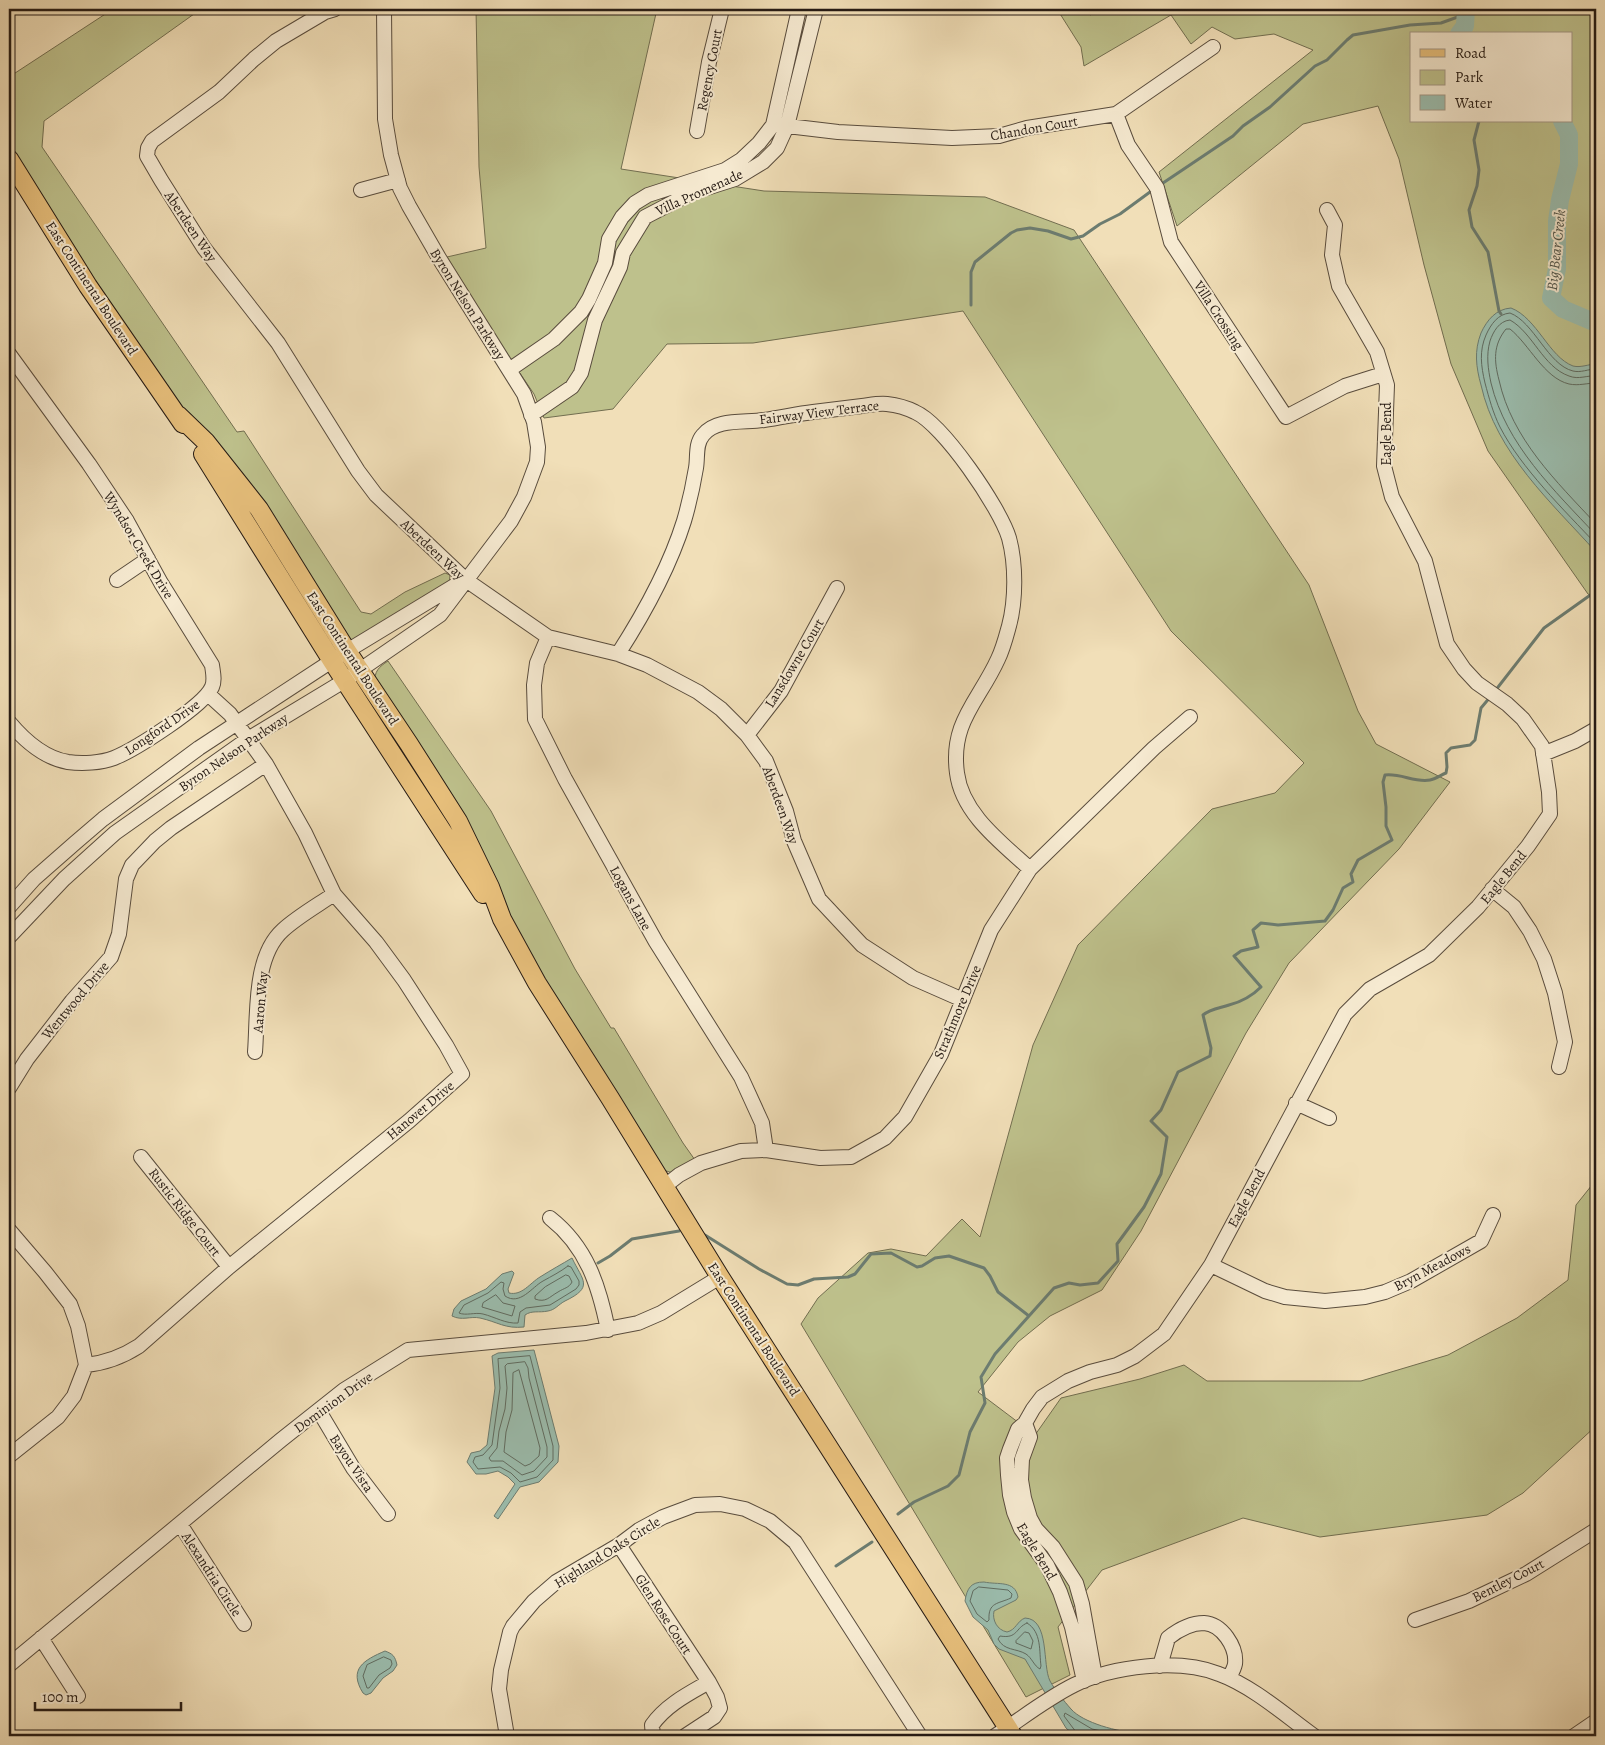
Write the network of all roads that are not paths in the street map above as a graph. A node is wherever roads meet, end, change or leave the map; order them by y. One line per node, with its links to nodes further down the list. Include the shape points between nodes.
1 (335, 9): 21 (street, Aberdeen Way, via 276,41 219,92 152,141 147,156 204,248 278,343 358,471 382,500)
2 (384, 9): 11 (street, Byron Nelson Parkway, via 385,118)
3 (722, 9): 9 (street, Regency Court)
4 (799, 9): 8 (street, Villa Promenade)
5 (816, 9): 8 (street, Villa Promenade)
6 (1213, 47): 7 (street, Chandon Court)
7 (1116, 114): 8 (street, Chandon Court, via 981,138 838,132); 16 (street, Villa Crossing, via 1128,145 1157,188 1171,242 1286,417 1345,386)
8 (780, 125): 15 (street, Villa Promenade, via 725,170 648,195 635,203 609,239 605,263 581,312 554,340); 18 (street, Villa Promenade, via 777,148 762,162 735,179 691,193 645,217 622,253 620,267 595,320 581,373 572,386)
9 (697, 131)
10 (9, 159): 17 (main road, East Continental Boulevard, via 88,286)
11 (398, 180): 12 (street); 15 (street, Byron Nelson Parkway, via 435,251)
12 (361, 190)
13 (1327, 210): 16 (street, Eagle Bend, via 1335,225 1332,255 1339,286 1377,352)
14 (9, 354): 19 (street, Wyndsor Creek Drive, via 90,464)
15 (509, 370): 18 (street, Byron Nelson Parkway, via 524,394)
16 (1384, 374): 36 (street, Eagle Bend, via 1387,385 1384,466 1392,497 1425,561 1447,644 1477,683 1523,718 1542,746)
17 (178, 415): 24 (main road, East Continental Boulevard, via 206,442 258,509); 26 (main road, East Continental Boulevard)
18 (531, 415): 21 (street, Byron Nelson Parkway, via 538,447 537,462 524,498 511,521)
19 (148, 559): 20 (street); 29 (street, Wyndsor Creek Drive, via 212,665 214,678)
20 (117, 580)
21 (466, 580): 23 (street, Aberdeen Way); 24 (street, Byron Nelson Parkway); 27 (street, Byron Nelson Parkway, via 440,615)
22 (837, 588): 34 (street, Lansdowne Court, via 781,691)
23 (548, 637): 25 (street, Aberdeen Way); 50 (street, Logans Lane, via 537,663 535,718 565,779 656,942 741,1076 762,1123)
24 (347, 651): 26 (street, Byron Nelson Parkway); 27 (main road, East Continental Boulevard)
25 (618, 654): 34 (street, Aberdeen Way, via 648,665 698,692); 38 (street, Fairway View Terrace, via 641,619 668,566 685,519 698,445 703,434 717,425 731,422 886,403 917,412 958,453 990,498 1008,537 1016,586 1010,624 998,659 965,717 957,739 955,758 962,794 978,819)
26 (332, 661): 28 (main road, East Continental Boulevard); 32 (street, Byron Nelson Parkway)
27 (360, 670): 28 (street, Byron Nelson Parkway); 42 (main road, East Continental Boulevard, via 458,821)
28 (344, 681): 35 (street, Byron Nelson Parkway); 42 (main road, East Continental Boulevard, via 480,891)
29 (208, 694): 31 (street, Longford Drive, via 194,708 135,747 102,762 68,762 54,758 36,748); 32 (street)
30 (1190, 717): 38 (street, Strathmore Drive)
31 (9, 722)
32 (237, 724): 35 (street); 41 (street, Byron Nelson Parkway, via 103,819 34,878)
33 (1596, 729): 36 (street)
34 (747, 735): 44 (street, Aberdeen Way, via 766,761 786,810 794,841 819,899 862,945 913,978)
35 (248, 739): 37 (street, Hanover Drive); 43 (street, Byron Nelson Parkway, via 115,833 64,879)
36 (1543, 754): 39 (street, Eagle Bend, via 1550,814)
37 (266, 764): 40 (street, Hanover Drive); 47 (street, Wentwood Drive, via 171,828 132,866 126,879 119,934 111,958 66,1008)
38 (1030, 869): 44 (street, Strathmore Drive, via 991,930)
39 (1492, 889): 46 (street, via 1514,907 1544,959 1565,1042); 48 (street, Eagle Bend, via 1429,955 1370,989 1345,1014)
40 (334, 894): 45 (street, Aaron Way, via 283,930 271,944 263,962); 57 (street, Hanover Drive, via 404,980 462,1074)
41 (9, 907)
42 (502, 919): 52 (main road, East Continental Boulevard, via 537,983)
43 (9, 937)
44 (963, 1000): 50 (street, Strathmore Drive, via 941,1054 905,1117 885,1138 851,1158 820,1158)
45 (255, 1052)
46 (1559, 1067)
47 (9, 1088)
48 (1296, 1103): 49 (street); 56 (street, Eagle Bend)
49 (1329, 1118)
50 (766, 1150): 52 (street, Strathmore Drive, via 741,1151 701,1163)
51 (141, 1157): 57 (street, Rustic Ridge Court)
52 (665, 1186): 58 (main road, East Continental Boulevard)
53 (1493, 1215): 56 (street, Bryn Meadows, via 1482,1241 1411,1281 1365,1297 1324,1301 1285,1297 1265,1292)
54 (550, 1218): 59 (street, via 564,1229 585,1259 602,1302)
55 (9, 1230): 60 (street, via 70,1304)
56 (1211, 1265): 73 (street, Eagle Bend, via 1164,1334 1135,1356 1075,1378 1042,1396 1025,1423 1030,1437 1022,1459 1024,1498 1036,1529 1053,1547 1076,1582 1082,1604)
57 (229, 1268): 60 (street, Hanover Drive, via 139,1346 112,1360)
58 (720, 1277): 59 (street, Dominion Drive, via 661,1313); 77 (main road, East Continental Boulevard)
59 (608, 1330): 61 (street, Dominion Drive, via 408,1350 356,1382)
60 (86, 1365): 62 (street, via 74,1396 58,1417)
61 (319, 1411): 63 (street, Bayou Vista, via 352,1468); 64 (street, Dominion Drive)
62 (9, 1456)
63 (388, 1514)
64 (180, 1524): 68 (street, Alexandria Circle); 69 (street, Dominion Drive)
65 (1596, 1532): 67 (street, Bentley Court, via 1526,1574 1469,1601)
66 (620, 1545): 74 (street, Glen Rose Court); 78 (street, Highland Oaks Circle, via 556,1582 534,1600 513,1626 499,1689); 81 (street, Highland Oaks Circle, via 638,1530 695,1505 733,1506 770,1521 795,1542)
67 (1415, 1620)
68 (244, 1624)
69 (41, 1638): 70 (street, Dominion Drive); 75 (street)
70 (9, 1665)
71 (1160, 1666): 72 (street, via 1193,1668); 72 (street, via 1168,1638 1181,1628 1204,1623 1222,1632 1233,1649 1235,1665); 73 (street, via 1121,1670)
72 (1229, 1678): 82 (street)
73 (1089, 1679): 77 (street, via 1043,1704)
74 (709, 1682): 79 (street, via 680,1698 659,1716 652,1725); 80 (street, Glen Rose Court, via 720,1708 714,1717)
75 (78, 1696)
76 (1596, 1721): 83 (street)
77 (1005, 1734)
78 (507, 1736)
79 (653, 1736)
80 (685, 1736)
81 (920, 1736)
82 (1314, 1736)
83 (1574, 1736)

